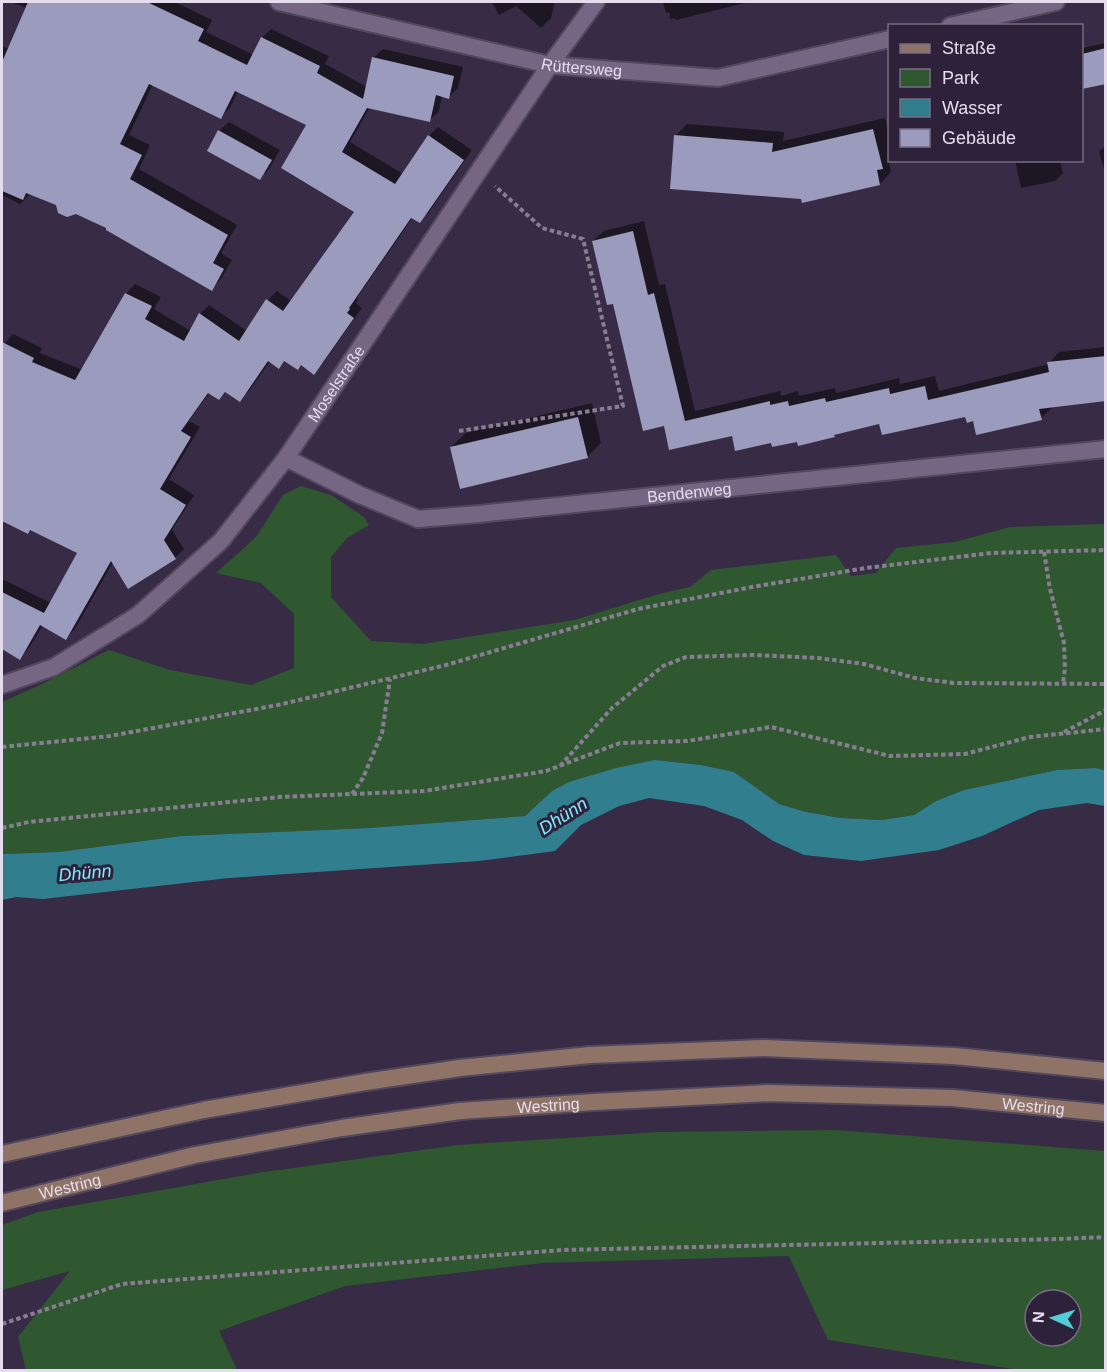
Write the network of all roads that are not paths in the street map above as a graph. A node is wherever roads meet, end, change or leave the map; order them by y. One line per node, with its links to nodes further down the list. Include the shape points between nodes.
1 (279, 2): 6 (street, Rüttersweg)
2 (596, 2): 6 (street, Moselstraße)
3 (1056, 2): 4 (street)
4 (959, 24)
5 (888, 39): 6 (street, Rüttersweg, via 717,78)
6 (550, 65): 8 (street, Moselstraße)
7 (1106, 449): 8 (street, Bendenweg, via 418,519)
8 (286, 458): 9 (street, Moselstraße, via 221,541 138,615 54,668)
9 (2, 685)
10 (1106, 1071): 12 (main road, via 954,1056 763,1048 590,1055 365,1082 204,1110)
11 (1106, 1113): 13 (main road, Westring, via 953,1098 767,1093 460,1111 195,1155)
12 (2, 1154)
13 (2, 1203)

